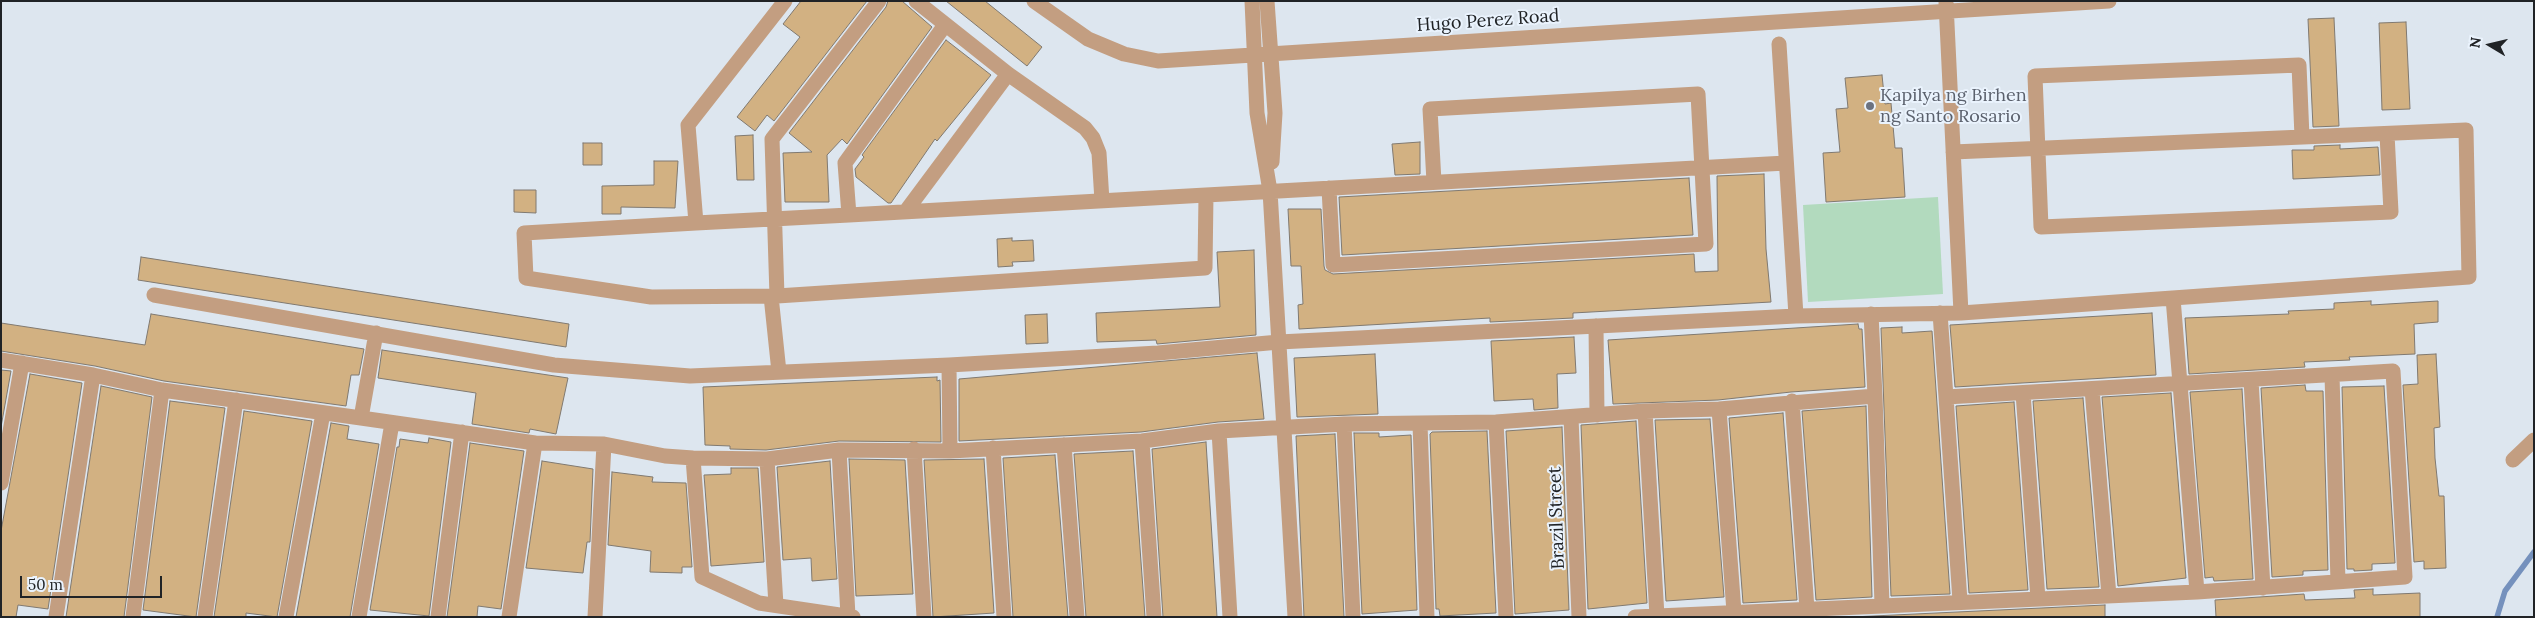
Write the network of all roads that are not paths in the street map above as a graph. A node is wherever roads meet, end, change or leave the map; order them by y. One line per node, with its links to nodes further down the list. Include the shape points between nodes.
1 (785, 1): 28 (street, via 688,125)
2 (879, 1): 27 (street, via 772,140)
3 (916, 1): 9 (street)
4 (1034, 1): 12 (street, Hugo Perez Road, via 1088,39 1124,54 1158,61)
5 (1252, 1): 12 (street)
6 (1267, 1): 11 (street)
7 (2109, 1): 8 (street, Hugo Perez Road)
8 (1946, 6): 11 (street, Hugo Perez Road); 17 (street)
9 (946, 25): 13 (street); 26 (street, via 845,163)
10 (1779, 44): 18 (street)
11 (1271, 54): 12 (street, Hugo Perez Road); 22 (street, via 1274,114)
12 (1254, 55): 22 (street, via 1257,113)
13 (1008, 74): 24 (street, via 1084,128 1093,138 1099,153); 25 (street)
14 (2387, 134): 15 (street); 16 (street, via 2391,212 2041,227); 31 (street, via 2466,130 2470,277)
15 (2302, 137): 16 (street); 16 (street, via 2299,65 2035,76)
16 (2038, 148): 17 (street)
17 (1953, 152): 33 (street)
18 (1786, 163): 19 (street); 35 (street)
19 (1702, 168): 20 (street); 20 (street, via 1698,94 1619,98 1430,109); 21 (street, via 1706,244 1352,264 1333,265)
20 (1434, 182): 21 (street)
21 (1329, 188): 22 (street)
22 (1270, 191): 23 (street); 38 (street)
23 (1206, 195): 24 (street); 30 (street, via 1205,268)
24 (1102, 201): 25 (street)
25 (906, 211): 26 (street)
26 (849, 215): 27 (street)
27 (775, 219): 28 (street); 30 (street)
28 (696, 223): 30 (street, via 524,233 526,278 651,297)
29 (154, 296): 37 (street)
30 (774, 296): 42 (street)
31 (2173, 298): 33 (street); 46 (street)
32 (1940, 313): 33 (street); 34 (street); 51 (street)
33 (1961, 313)
34 (1871, 314): 35 (street); 50 (street)
35 (1796, 316): 36 (street)
36 (1596, 326): 38 (street); 57 (street)
37 (376, 333): 42 (street, via 554,365 690,376); 59 (street)
38 (1279, 342): 41 (street, via 1158,353); 64 (street)
39 (1, 360): 40 (street)
40 (22, 363): 43 (street); 79 (street)
41 (949, 365): 42 (street); 75 (street)
42 (779, 372)
43 (93, 375): 48 (street); 92 (street)
44 (2332, 375): 45 (street); 80 (street); 80 (street, via 2393,371 2405,577)
45 (2251, 380): 46 (street); 81 (street)
46 (2179, 384): 47 (street); 82 (street)
47 (2092, 389): 49 (street); 83 (street)
48 (162, 390): 52 (street); 93 (street)
49 (2023, 393): 51 (street); 84 (street)
50 (1875, 396): 53 (street); 86 (street)
51 (1946, 397): 85 (street)
52 (236, 400): 56 (street); 94 (street)
53 (1792, 401): 54 (street); 88 (street)
54 (1719, 409): 55 (street); 89 (street)
55 (1644, 411): 57 (street); 91 (street)
56 (323, 413): 59 (street); 95 (street)
57 (1597, 415): 58 (street)
58 (1572, 417): 60 (street); 109 (street, Brazil Street)
59 (361, 418): 61 (street)
60 (1496, 422): 63 (street); 108 (street)
61 (392, 423): 66 (street); 96 (street)
62 (1344, 424): 63 (street); 64 (street); 106 (street)
63 (1420, 424): 107 (street)
64 (1284, 429): 65 (street); 105 (street)
65 (1219, 431): 68 (street); 104 (street)
66 (462, 432): 69 (street); 97 (street)
67 (2534, 440): 78 (street)
68 (1142, 441): 71 (street); 103 (street)
69 (535, 443): 70 (street); 98 (street)
70 (604, 444): 76 (street); 99 (street)
71 (1064, 445): 72 (street); 102 (street)
72 (993, 448): 75 (street); 101 (street)
73 (914, 449): 74 (street); 75 (street); 100 (street)
74 (839, 450): 77 (street); 90 (street)
75 (950, 451)
76 (693, 458): 77 (street); 87 (street, via 702,576 759,603)
77 (767, 459): 87 (street)
78 (2513, 460)
79 (1, 483)
80 (2338, 582): 81 (street)
81 (2262, 588): 82 (street)
82 (2197, 592): 83 (street)
83 (2109, 596): 84 (street)
84 (2038, 598): 85 (street)
85 (1960, 602): 86 (street)
86 (1882, 605): 88 (street)
87 (776, 606): 90 (street)
88 (1807, 609): 89 (street)
89 (1734, 612): 91 (street)
90 (850, 616)
91 (1657, 616): 110 (street)
92 (56, 617)
93 (133, 617)
94 (204, 617)
95 (286, 617)
96 (359, 617)
97 (438, 617)
98 (509, 617)
99 (595, 617)
100 (924, 617)
101 (1004, 617)
102 (1078, 617)
103 (1154, 617)
104 (1230, 617)
105 (1294, 617)
106 (1353, 617)
107 (1427, 617)
108 (1506, 617)
109 (1579, 617)
110 (1635, 617)

